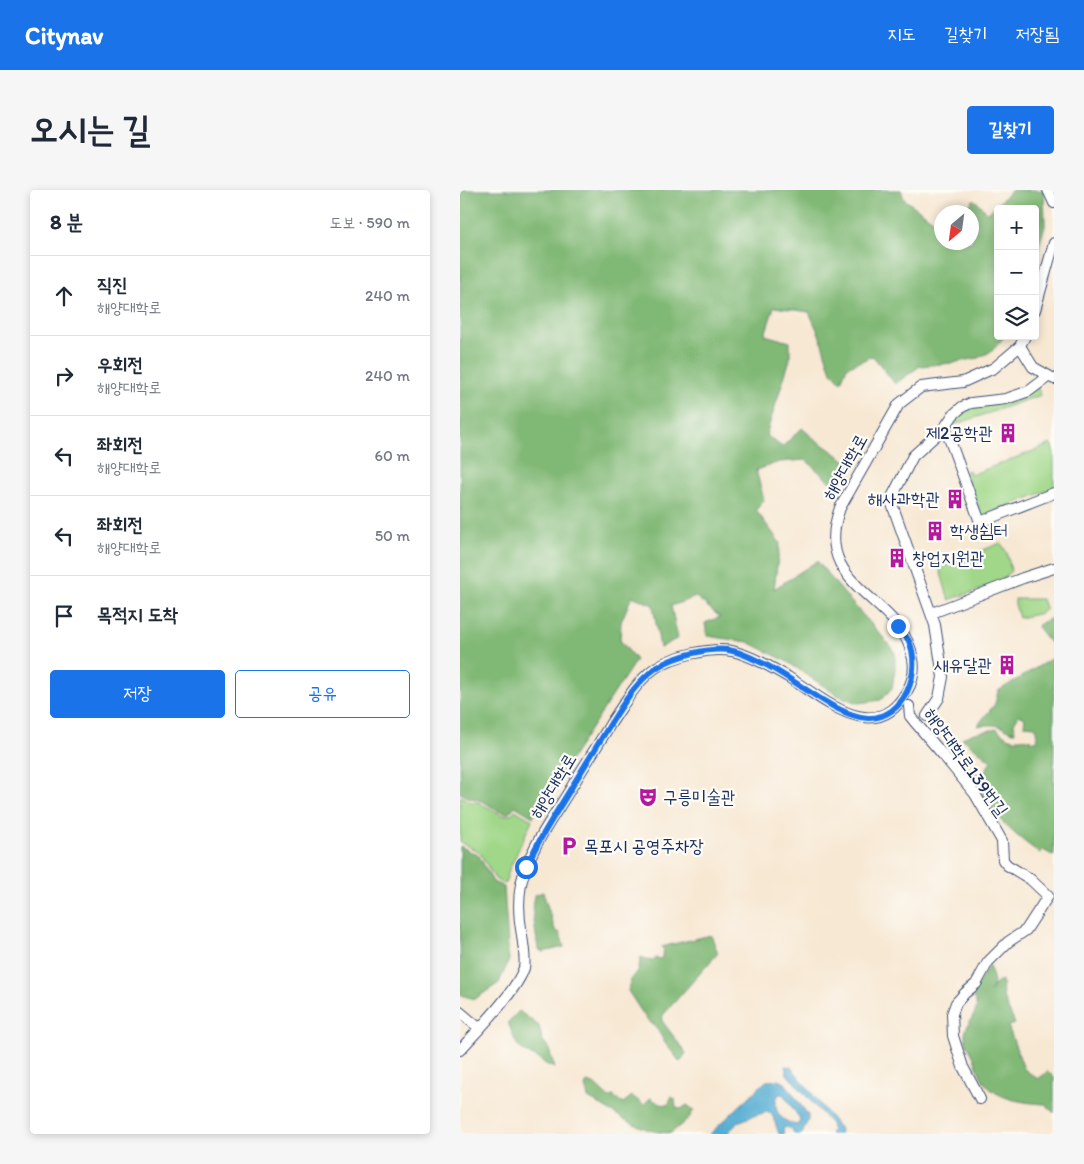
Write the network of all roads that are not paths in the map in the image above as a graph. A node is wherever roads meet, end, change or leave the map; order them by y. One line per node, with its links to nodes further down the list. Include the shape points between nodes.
1 (1048, 190): 2 (street)
2 (1054, 204)
3 (1054, 243): 4 (street)
4 (1039, 296)
5 (1022, 341): 6 (street, via 1033,367); 15 (street, 해양대학로, via 994,368 964,382 921,387 899,404 836,518 834,546 843,569 898,626 908,641 914,672 901,701 879,718 856,717 839,710 781,673 732,651 710,650 658,666 626,700 534,850 521,886 519,915 524,966 514,988)
6 (1051, 378): 7 (street, via 1006,399 966,405)
7 (945, 427): 8 (street, via 980,522); 10 (street, via 911,458 892,497)
8 (1054, 493)
9 (1054, 568): 10 (street)
10 (932, 613): 12 (street, via 943,677 939,698)
11 (908, 706): 13 (street, 해양대학로139번길, via 910,716 974,794 1002,840 1003,860)
12 (927, 716)
13 (1051, 896): 17 (street, 해양대학로139번길, via 1026,930 988,962 976,984 956,1003 952,1014 953,1036 963,1067)
14 (460, 1012): 15 (street)
15 (479, 1028): 16 (street, 해양대학로)
16 (460, 1050)
17 (980, 1099)

